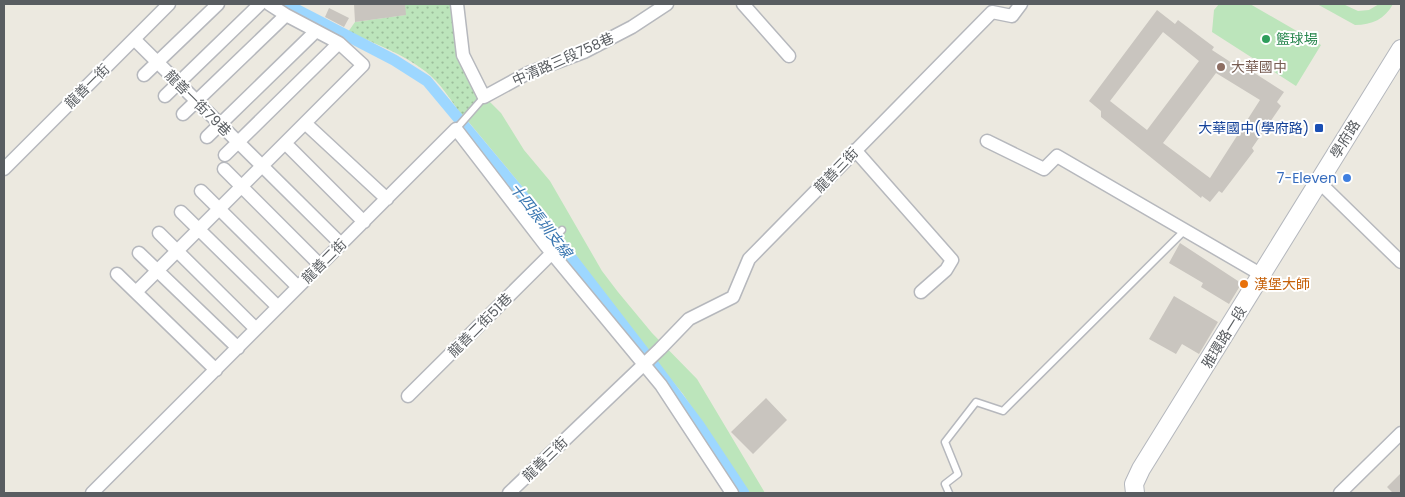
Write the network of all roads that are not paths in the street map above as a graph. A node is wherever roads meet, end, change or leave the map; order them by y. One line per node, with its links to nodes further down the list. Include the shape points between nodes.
1 (169, 4): 11 (street, 龍善一街)
2 (218, 4): 15 (street)
3 (260, 4): 17 (street)
4 (269, 4): 9 (street)
5 (457, 4): 19 (street, via 463,55)
6 (667, 4): 19 (street, 中清路三段758巷, via 584,52 528,74)
7 (743, 4): 14 (street)
8 (1021, 4): 29 (street, 龍善三街, via 1012,16 992,12)
9 (286, 15): 10 (street); 20 (street)
10 (316, 31): 12 (street); 23 (street)
11 (134, 39): 15 (street, 龍善一街79巷); 32 (street, 龍善一街)
12 (339, 43): 22 (street, via 363,65); 27 (street)
13 (1401, 49): 34 (street, 學府路)
14 (789, 56)
15 (157, 62): 16 (street); 17 (street, 龍善一街79巷)
16 (144, 75)
17 (178, 83): 18 (street); 20 (street, 龍善一街79巷)
18 (165, 96)
19 (484, 97): 24 (lane, 龍善二街)
20 (197, 101): 21 (street); 23 (street, 龍善一街79巷)
21 (183, 114)
22 (305, 123): 28 (street); 37 (street)
23 (220, 124): 25 (street); 27 (street, 龍善一街79巷)
24 (456, 129): 37 (street, 龍善二街); 46 (street)
25 (207, 137)
26 (987, 141): 43 (street, via 1044,169 1057,156)
27 (238, 142): 30 (street); 31 (street, 龍善一街79巷)
28 (285, 143): 31 (street); 40 (street)
29 (855, 150): 56 (street, via 952,260 946,270); 60 (street, 龍善三街, via 749,259 733,297 688,319)
30 (225, 155)
31 (262, 166): 35 (street); 45 (street, 龍善一街79巷)
32 (4, 169)
33 (224, 169): 35 (street)
34 (1318, 181): 49 (street); 53 (street, 雅環路一段)
35 (241, 186): 38 (street); 50 (street)
36 (201, 191): 38 (street)
37 (386, 199): 40 (street, 龍善二街)
38 (219, 209): 41 (street); 54 (street)
39 (181, 212): 41 (street)
40 (364, 222): 45 (street, 龍善二街)
41 (199, 229): 47 (street); 57 (street)
42 (562, 230): 46 (lane)
43 (1185, 230): 53 (street); 67 (lane, via 1004,411 976,402 945,442 958,474 944,484)
44 (159, 233): 47 (street)
45 (341, 244): 50 (street, 龍善二街)
46 (549, 250): 60 (street); 62 (street, 龍善二街51巷)
47 (177, 251): 51 (street); 58 (street)
48 (139, 253): 51 (street)
49 (1401, 262)
50 (320, 265): 54 (street, 龍善二街)
51 (157, 270): 55 (street); 59 (street)
52 (117, 274): 55 (street)
53 (1262, 275): 68 (street, 雅環路一段, via 1141,470 1134,484)
54 (298, 287): 57 (street, 龍善二街)
55 (136, 292): 61 (street)
56 (921, 292)
57 (278, 307): 58 (street, 龍善二街)
58 (256, 329): 59 (street, 龍善二街)
59 (238, 348): 61 (street, 龍善二街)
60 (645, 364): 65 (street, 龍善三街); 66 (street)
61 (216, 370): 64 (street, 龍善二街)
62 (408, 396)
63 (1401, 432): 69 (street)
64 (92, 493)
65 (509, 493)
66 (732, 493)
67 (949, 493)
68 (1135, 493)
69 (1340, 493)

